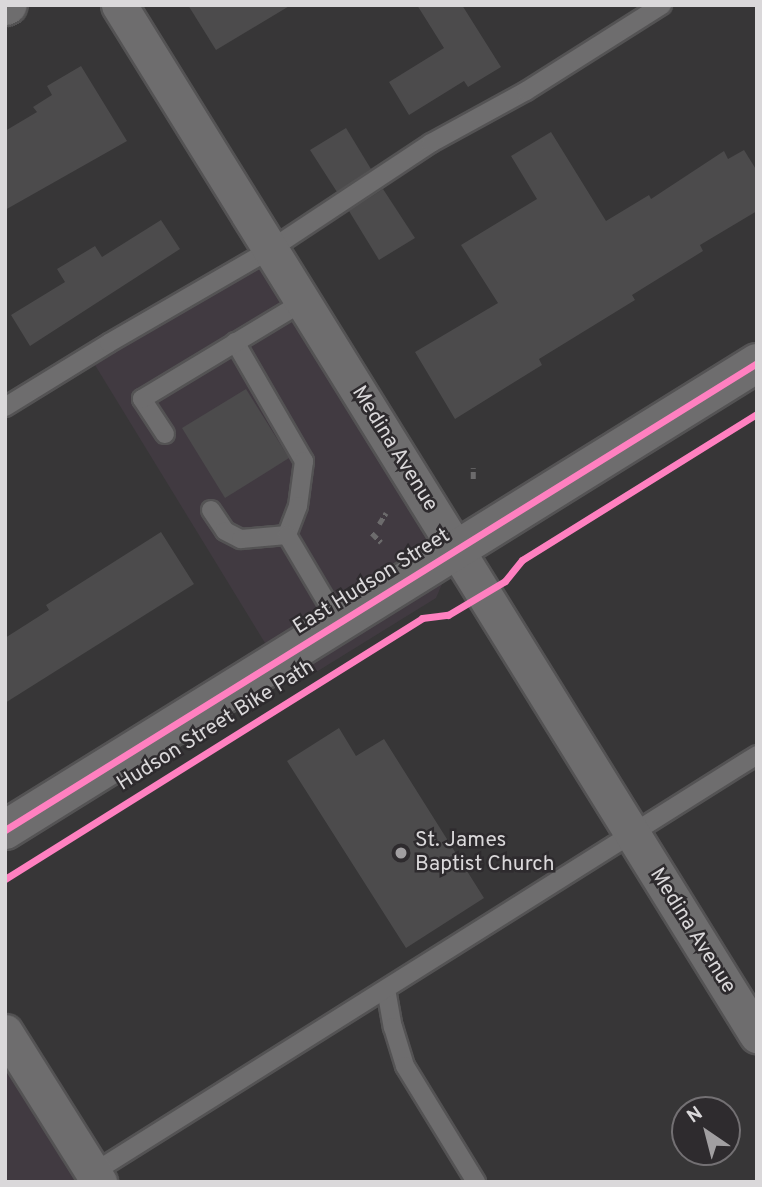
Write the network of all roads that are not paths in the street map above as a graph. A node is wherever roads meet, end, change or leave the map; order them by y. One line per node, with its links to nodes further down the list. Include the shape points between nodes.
1 (119, 5): 3 (street, Medina Avenue)
2 (662, 5): 3 (lane, via 526,91 431,143)
3 (271, 249): 4 (street, Medina Avenue); 7 (lane)
4 (303, 302): 5 (lane); 11 (street, Medina Avenue)
5 (235, 342): 8 (lane, via 142,399); 10 (lane, via 304,461 299,506)
6 (757, 363): 11 (main road, East Hudson Street)
7 (5, 407)
8 (165, 435)
9 (211, 510): 10 (lane, via 225,531 241,539)
10 (287, 535): 12 (lane)
11 (456, 551): 12 (main road, East Hudson Street); 15 (street, Medina Avenue)
12 (339, 623): 14 (main road, East Hudson Street)
13 (757, 755): 15 (lane)
14 (5, 830)
15 (631, 833): 16 (lane); 18 (street, Medina Avenue)
16 (386, 989): 19 (lane); 20 (lane, via 405,1066)
17 (5, 1032): 19 (street)
18 (757, 1035)
19 (90, 1179)
20 (476, 1182)

